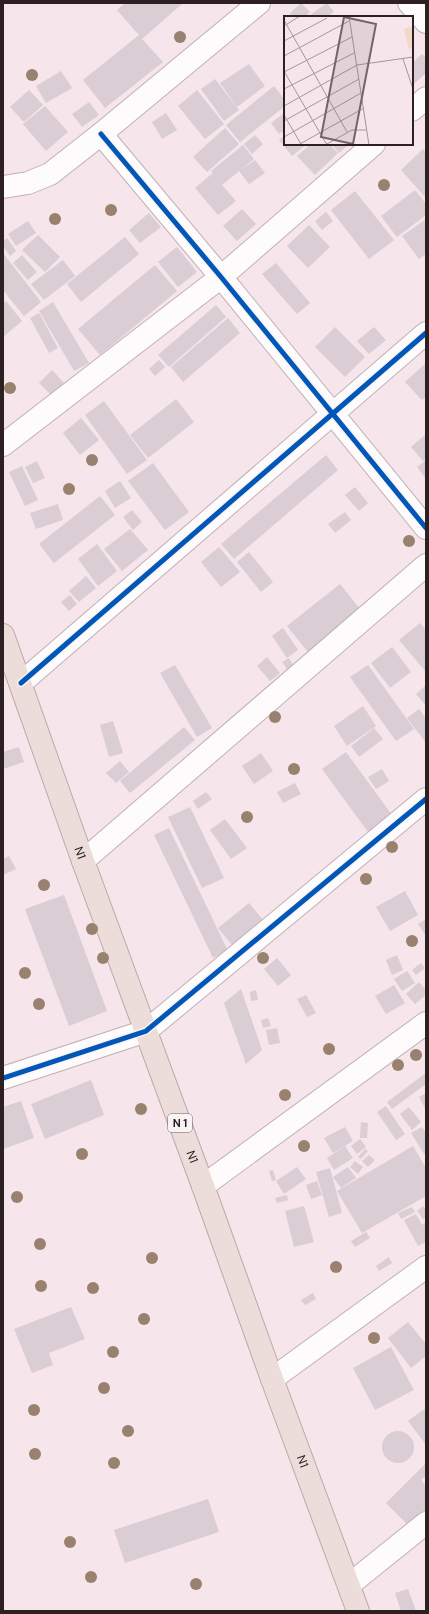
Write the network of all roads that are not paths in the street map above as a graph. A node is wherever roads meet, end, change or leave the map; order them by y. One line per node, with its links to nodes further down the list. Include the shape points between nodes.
1 (259, 3): 6 (street)
2 (409, 3): 3 (street)
3 (426, 22)
4 (426, 98): 5 (street)
5 (413, 109)
6 (101, 134): 8 (street, via 50,174 28,183); 9 (street)
7 (373, 145): 9 (street)
8 (3, 187)
9 (221, 277): 11 (street); 12 (street)
10 (426, 333): 11 (street)
11 (333, 414): 13 (street); 16 (street)
12 (3, 445)
13 (426, 528)
14 (426, 565): 18 (street)
15 (3, 635): 16 (highway, N1 / N 1)
16 (21, 683): 18 (highway, N1 / N 1)
17 (426, 799): 20 (street)
18 (83, 861): 20 (highway, N1 / N 1)
19 (426, 1023): 22 (street)
20 (146, 1031): 21 (street); 22 (highway, N1 / N 1)
21 (3, 1078)
22 (203, 1186): 24 (highway, N1 / N 1)
23 (426, 1267): 24 (street)
24 (272, 1380): 26 (highway, N1 / N 1)
25 (426, 1523): 26 (street)
26 (349, 1585): 27 (highway, N1 / N 1)
27 (358, 1611)

